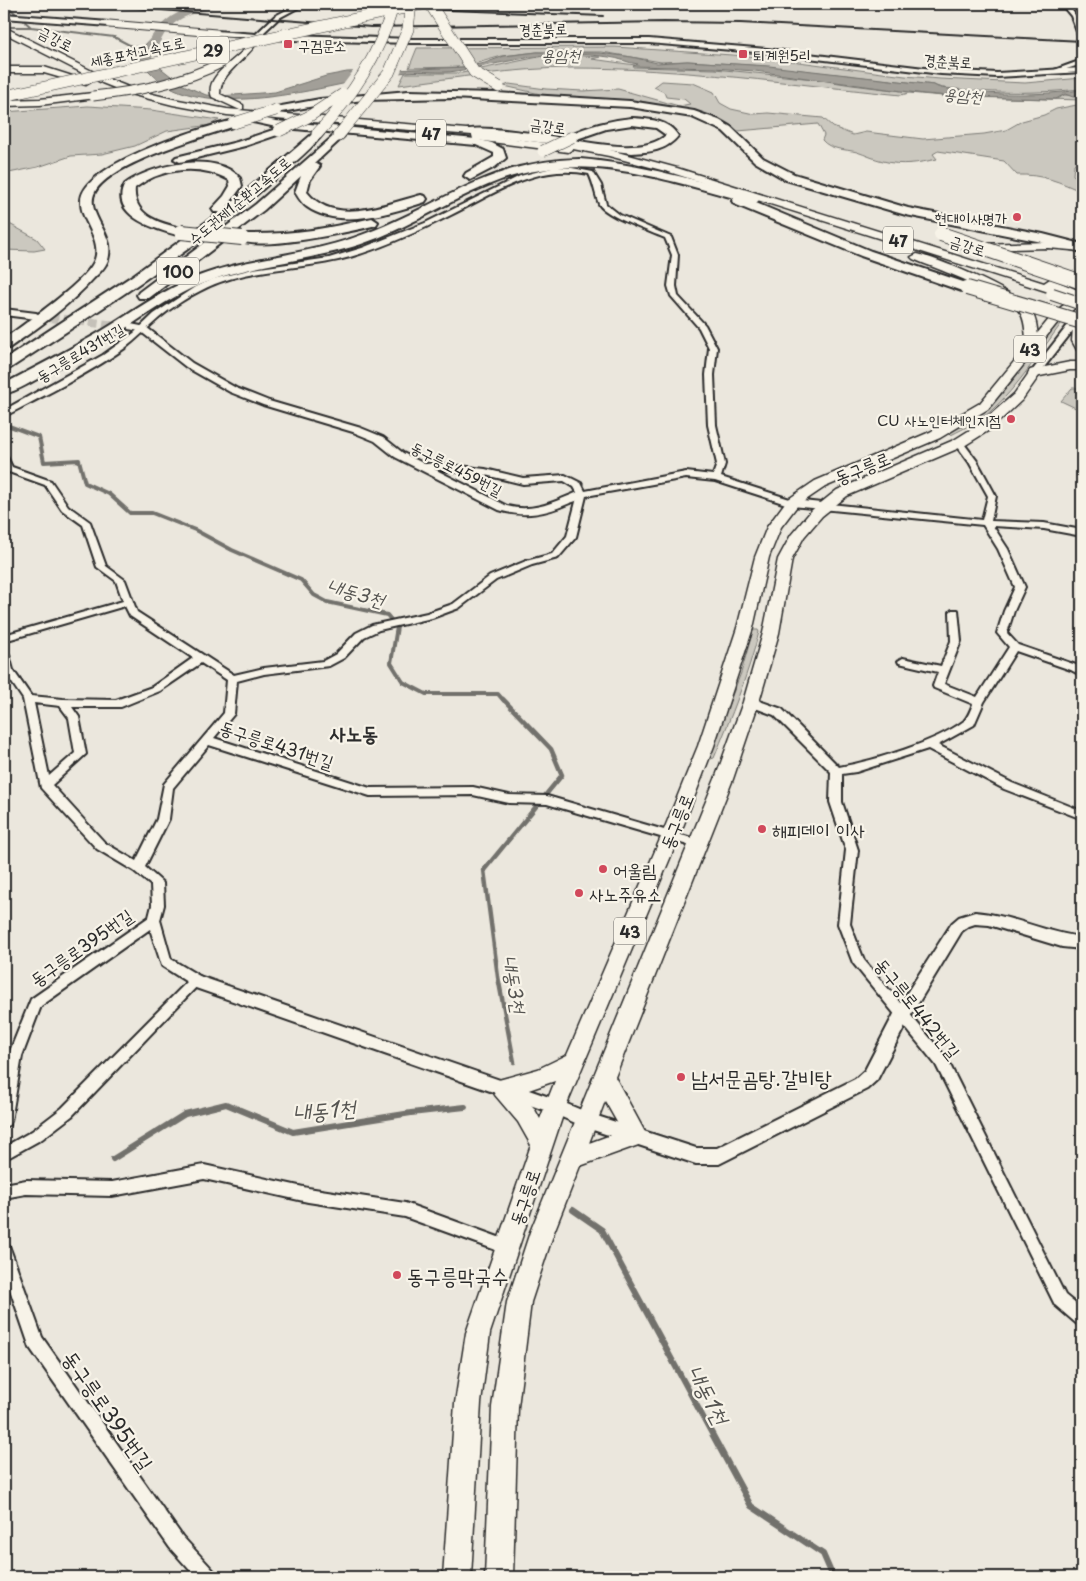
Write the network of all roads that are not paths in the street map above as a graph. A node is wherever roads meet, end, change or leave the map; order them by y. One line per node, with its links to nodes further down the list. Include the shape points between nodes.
1 (302, 4): 12 (street, via 274,19)
2 (396, 4): 19 (highway, 수도권제1순환고속도로 / 100, bridge, via 377,54); 21 (highway, 세종포천고속도로 / 29)
3 (411, 4): 29 (highway, 수도권제1순환고속도로 / 100, bridge, via 408,29 389,74)
4 (423, 4): 22 (highway, 세종포천고속도로 / 29, bridge)
5 (430, 4): 24 (highway, bridge, via 474,72 499,87 541,96)
6 (1064, 4): 13 (street, via 1074,16)
7 (1072, 4): 8 (street)
8 (1082, 15)
9 (6, 18): 12 (street, 경춘북로, bridge)
10 (4, 30): 11 (highway, 금강로 / 47)
11 (14, 35): 27 (highway, 금강로 / 47, via 84,72 138,93 228,112)
12 (256, 36): 18 (street, 경춘북로, via 420,41 649,41 767,51 941,72 997,75); 23 (highway, bridge, via 207,71 161,86 40,102); 26 (highway, via 251,48 215,84 215,95)
13 (1082, 37)
14 (4, 39): 20 (highway, 금강로 / 47)
15 (1082, 62): 18 (street)
16 (4, 70): 20 (highway, via 44,70)
17 (1082, 70): 18 (street, 경춘북로)
18 (1052, 72)
19 (358, 84): 31 (highway, bridge, via 308,117 278,132 154,166 127,178); 39 (highway, 수도권제1순환고속도로 / 100, bridge, via 317,134 255,191)
20 (96, 85): 26 (highway, 금강로 / 47, via 164,105)
21 (4, 90)
22 (4, 96)
23 (4, 103)
24 (630, 104): 25 (highway); 50 (highway, bridge, via 391,94 335,98 276,110 234,123 130,162 108,172 90,190 87,202 91,220 102,241 102,261 72,295)
25 (660, 108): 36 (highway, via 710,125 757,167 777,178); 40 (highway, via 694,114 715,122 727,129 759,160 790,176 906,211)
26 (252, 115): 27 (highway); 33 (highway, 금강로 / 47, via 562,148 636,164); 34 (highway, via 286,125 470,141 499,151 500,158)
27 (298, 117): 28 (highway, 금강로 / 47)
28 (436, 129): 32 (highway, bridge, via 509,133 631,149 656,147 672,136 662,126 630,121 602,125 572,137 543,151 487,177); 37 (highway, 금강로 / 47, via 538,140 610,153)
29 (325, 149): 34 (highway, via 302,186 303,197 312,205 329,211 363,213); 56 (highway, 수도권제1순환고속도로 / 100, via 260,207 194,259)
30 (664, 177): 32 (highway, via 602,164 548,164 515,171); 33 (highway); 46 (highway, bridge, via 770,212 859,251 967,288)
31 (117, 188)
32 (456, 195): 34 (highway)
33 (754, 200): 37 (highway, 금강로 / 47)
34 (424, 204): 39 (highway, via 367,230 318,240 260,245); 56 (highway, via 398,224 349,244 254,263 202,279 175,291 102,336)
35 (118, 210): 39 (highway, via 144,227)
36 (914, 225)
37 (859, 230): 40 (highway, via 947,246); 43 (highway, 금강로 / 47); 51 (highway, via 1006,297 1025,312)
38 (936, 232): 42 (highway, bridge)
39 (178, 239): 39 (highway, via 133,210 128,201 129,187 152,173 180,167 217,169 234,178 236,186 229,198); 53 (highway, 수도권제1순환고속도로 / 100)
40 (1082, 248)
41 (1082, 255): 43 (highway, via 1051,247 1029,250 1020,256 1025,268)
42 (1082, 282)
43 (1058, 291): 44 (highway, 금강로 / 47); 46 (highway, 금강로 / 47, bridge)
44 (1082, 297): 51 (main road, 동구릉로 / 43, via 1065,309)
45 (4, 312): 47 (street)
46 (1082, 313): 52 (highway, via 1078,341); 55 (street, 동구릉로)
47 (36, 316)
48 (131, 327): 49 (street, 동구릉로459번길)
49 (143, 329): 57 (street, 동구릉로431번길, via 66,381); 60 (street, 동구릉로459번길, via 189,365 234,390 380,439 399,455); 61 (street, 동구릉로431번길, via 198,289 224,279 348,255 383,243 539,172 560,169 591,173 603,205 618,216 668,237 675,255 672,286 676,296 702,327 713,348 710,375 712,425 721,464)
50 (4, 345)
51 (1033, 345): 63 (main road, 동구릉로 / 43, via 977,411 901,451 820,484)
52 (1082, 347)
53 (4, 366)
54 (1082, 366): 55 (highway, 43)
55 (1035, 374): 58 (main road, 동구릉로 / 43, via 1018,397 986,426)
56 (4, 388)
57 (4, 413)
58 (959, 443): 64 (main road, 동구릉로 / 43, via 842,493); 65 (street, via 992,496)
59 (4, 459): 67 (street, via 9,468 48,483 65,508 88,524 102,567 120,580)
60 (422, 467): 62 (street, via 486,472 523,481 565,478 578,485); 62 (street, 동구릉로459번길, via 517,513 531,513)
61 (716, 478): 62 (street, 동구릉로459번길, via 686,476 602,488); 63 (street, 동구릉로459번길)
62 (582, 494): 77 (street, via 571,537 555,556 493,578 456,606 429,616 376,627 360,635 340,656 325,664 264,671)
63 (792, 503): 64 (street, 동구릉로459번길); 87 (main road, 동구릉로 / 43, via 774,527 762,557 727,686)
64 (824, 506): 65 (street, 동구릉로459번길); 80 (main road, 동구릉로 / 43, via 798,536 785,559 772,633)
65 (986, 523): 66 (street, 동구릉로459번길, via 1044,526); 70 (street, via 1003,548 1020,587 1002,633)
66 (1082, 533)
67 (129, 602): 69 (street); 72 (street, via 133,614)
68 (955, 612): 74 (street, via 956,641)
69 (4, 638)
70 (1014, 647): 76 (street); 81 (street)
71 (4, 655): 75 (street)
72 (201, 658): 77 (street); 79 (street, via 156,689 117,704)
73 (903, 661): 74 (street)
74 (945, 670): 81 (street, via 938,686)
75 (6, 671): 78 (street)
76 (1082, 673)
77 (232, 679): 82 (street, 동구릉로431번길, via 229,714)
78 (28, 698): 79 (street); 85 (street)
79 (63, 702): 85 (street, via 74,717 81,754)
80 (751, 702): 84 (street, via 778,712); 88 (main road, 동구릉로 / 43)
81 (979, 702): 83 (street, via 970,722)
82 (207, 740): 87 (street, 동구릉로431번길, via 370,792 473,791 509,799 541,800); 89 (street, via 168,787 163,819)
83 (929, 745): 84 (street); 86 (street, via 1008,786)
84 (838, 771): 93 (street, 동구릉로442번길, via 836,802 852,850 844,924 859,963)
85 (45, 785): 89 (street, 동구릉로395번길, via 101,846)
86 (1082, 815)
87 (670, 836): 88 (street, 동구릉로431번길); 94 (main road, 동구릉로 / 43)
88 (698, 844): 95 (main road, 동구릉로 / 43)
89 (138, 868): 90 (street, 동구릉로395번길, via 157,883 158,905)
90 (154, 920): 92 (street, via 166,962); 99 (street, 동구릉로395번길, via 36,1003 15,1056)
91 (1082, 943): 93 (street, via 1062,941 989,919 964,921 957,927)
92 (196, 981): 96 (street); 102 (street, via 67,1112 36,1136)
93 (902, 1015): 100 (street, via 870,1075 861,1084 719,1156 696,1156); 107 (street, 동구릉로442번길, via 941,1061 1060,1300)
94 (576, 1060): 96 (main road, via 542,1077); 97 (main road, 동구릉로 / 43)
95 (604, 1078): 98 (main road, 동구릉로 / 43); 100 (main road)
96 (503, 1088): 97 (street); 101 (main road, via 526,1115)
97 (556, 1106): 98 (street); 101 (main road, 동구릉로 / 43)
98 (587, 1120): 100 (street); 103 (main road, 동구릉로 / 43)
99 (4, 1121)
100 (636, 1136): 103 (main road)
101 (542, 1145): 105 (main road, 동구릉로 / 43)
102 (4, 1154)
103 (571, 1159): 110 (main road, 동구릉로 / 43, via 519,1302 505,1407)
104 (4, 1191): 105 (street, via 26,1187 112,1189 204,1172 308,1195 405,1210)
105 (507, 1247): 109 (main road, 동구릉로 / 43, via 478,1333 468,1403)
106 (4, 1251): 108 (street, 동구릉로395번길, via 36,1342 176,1542)
107 (1082, 1319)
108 (208, 1577)
109 (457, 1577)
110 (499, 1577)

